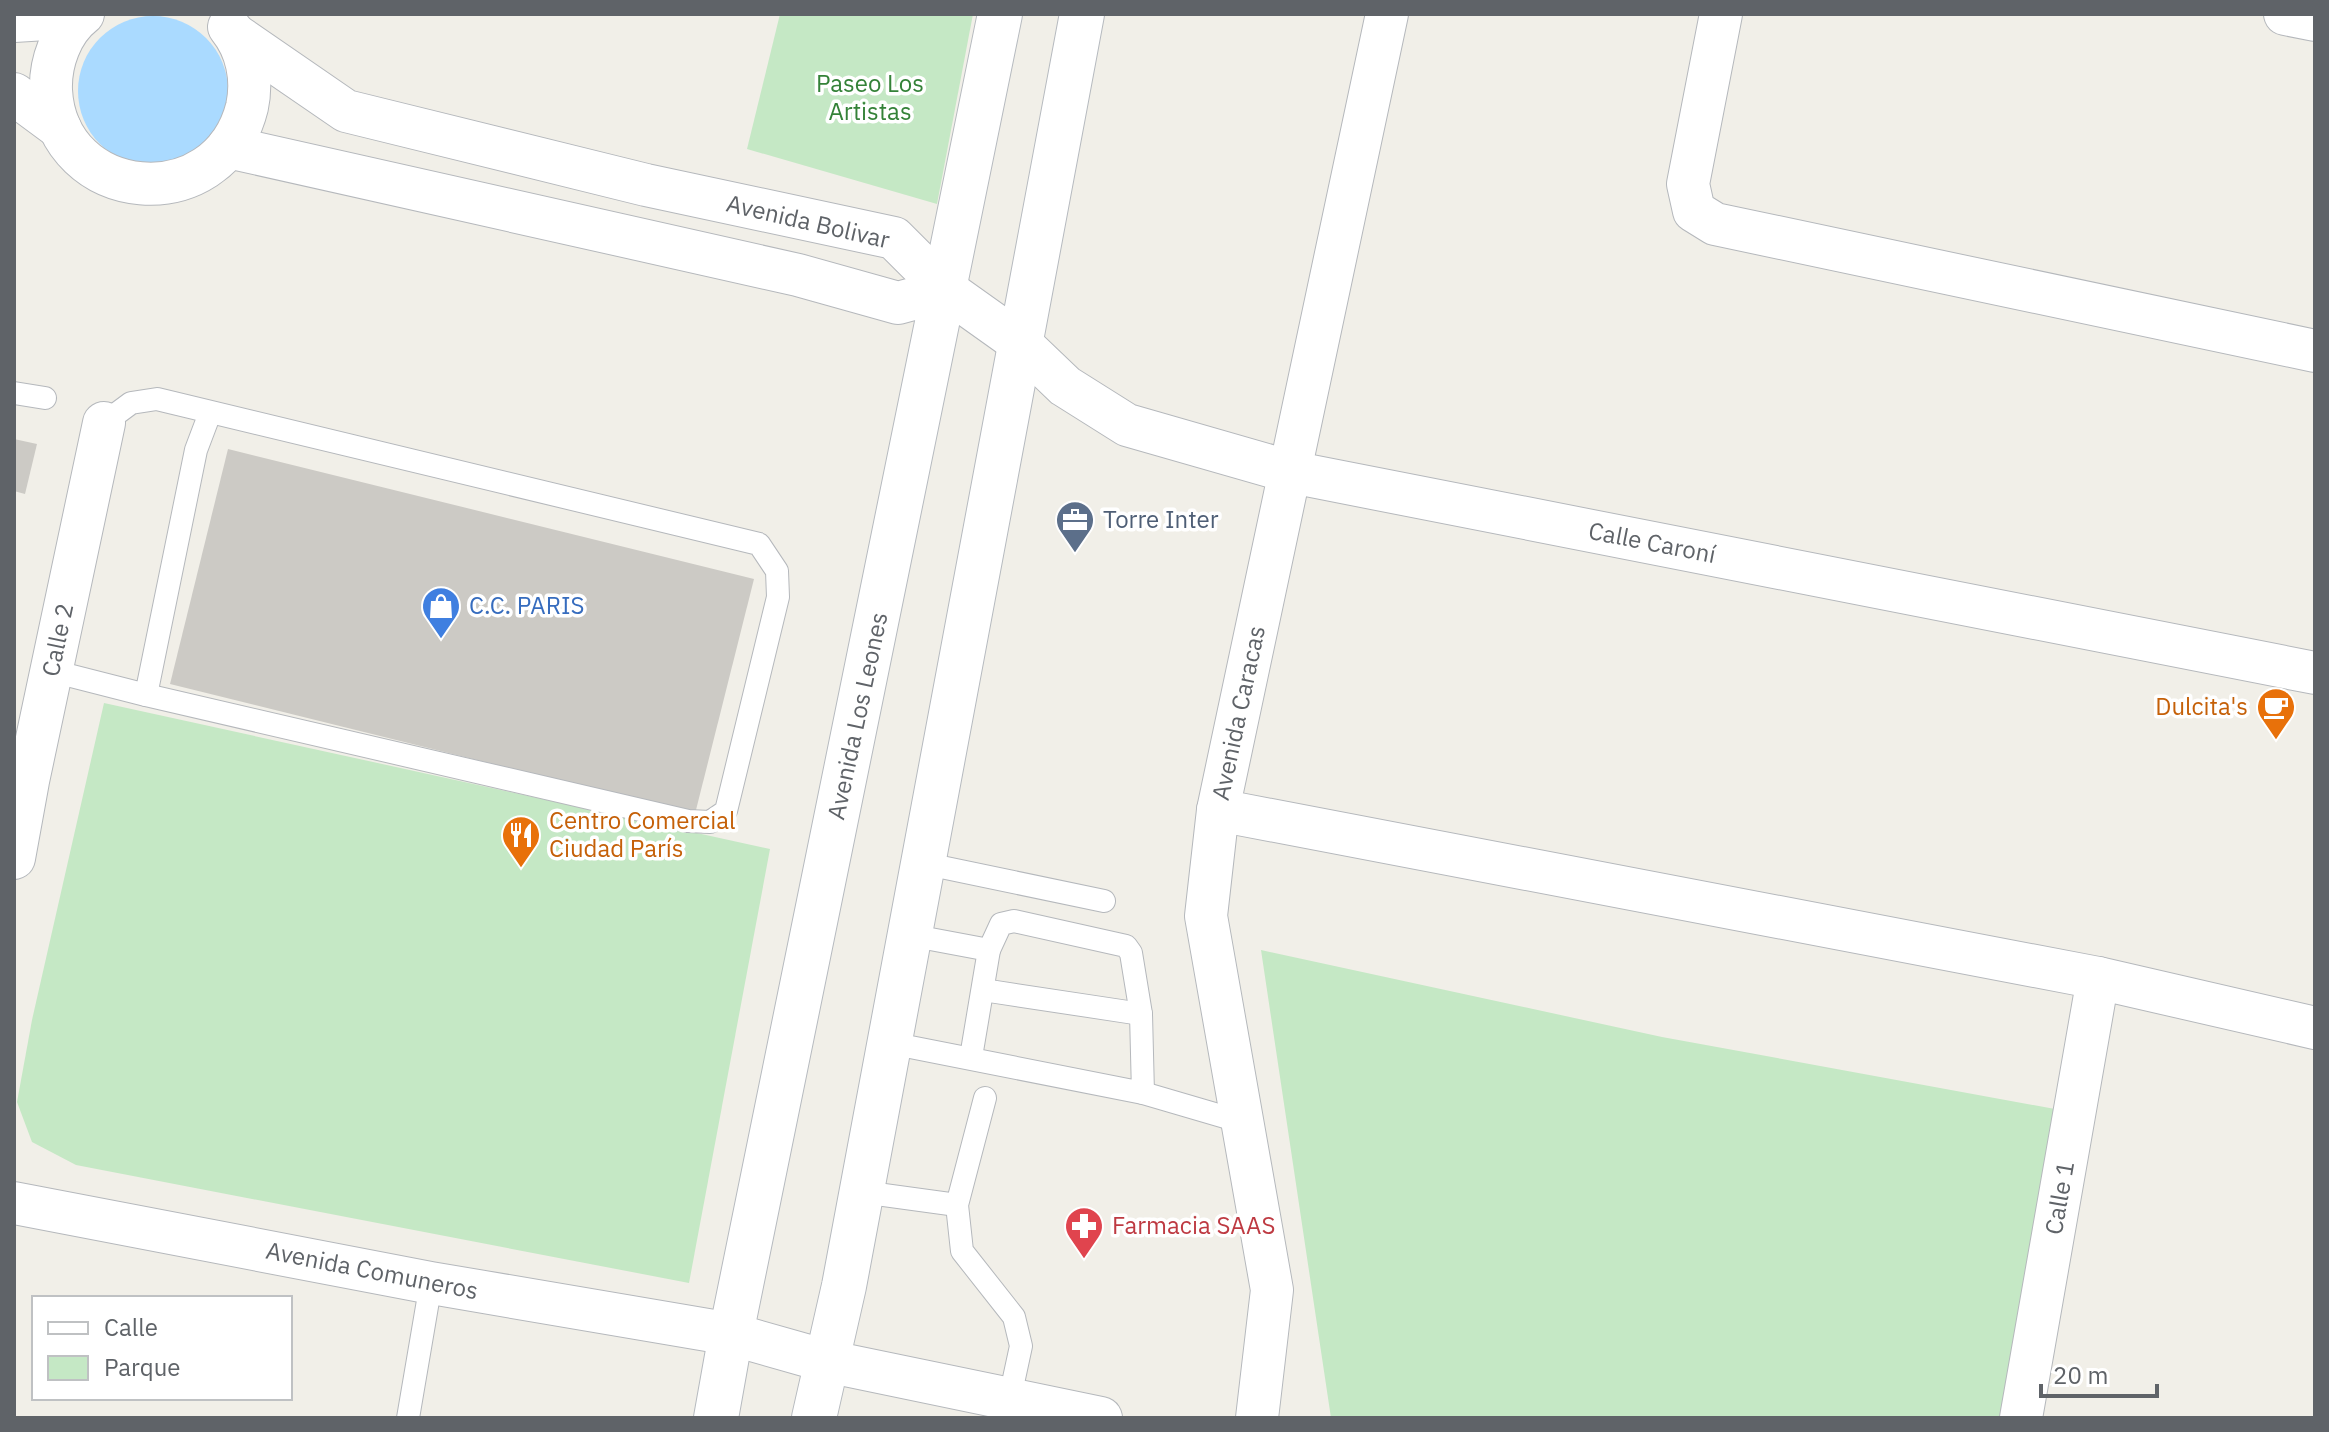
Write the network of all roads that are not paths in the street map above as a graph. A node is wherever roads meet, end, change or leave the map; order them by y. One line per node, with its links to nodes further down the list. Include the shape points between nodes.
1 (1000, 14): 13 (street, Avenida Los Leones)
2 (1082, 14): 14 (street)
3 (1387, 14): 20 (street, Avenida Caracas)
4 (1721, 14): 15 (street, via 1688,184 1694,211 1715,224)
5 (2285, 14): 7 (street)
6 (80, 16): 8 (street, Avenida Bolivar); 11 (street, Avenida Bolivar, via 64,37 53,70 52,105)
7 (2315, 20)
8 (14, 21)
9 (227, 25): 12 (street, Avenida Bolivar, via 247,64 250,93 243,122); 13 (street, Avenida Bolivar, via 346,111 646,185 894,238)
10 (14, 94): 11 (street, Avenida Bolivar)
11 (60, 128): 12 (street, Avenida Bolivar, via 97,170 124,182 153,185 181,180 207,167)
12 (228, 147): 13 (street, via 798,275 898,303)
13 (946, 290): 14 (street, Avenida Bolivar); 44 (street, Avenida Los Leones)
14 (1019, 342): 20 (street, Calle Caroní, via 1065,386 1127,425); 27 (street)
15 (2315, 351)
16 (14, 393): 17 (lane)
17 (45, 398)
18 (210, 413): 19 (lane, via 157,399 131,403); 23 (lane, via 196,450); 23 (lane, via 759,544 777,571 778,597 726,811 710,822)
19 (104, 423): 21 (street, Calle 2)
20 (1291, 472): 22 (street, Calle Caroní); 25 (street, Avenida Caracas)
21 (52, 671): 23 (lane); 24 (street, Calle 2)
22 (2315, 673)
23 (146, 695)
24 (21, 779): 26 (street, Calle 2)
25 (1218, 810): 31 (street); 39 (street, Avenida Caracas, via 1206,916)
26 (14, 858)
27 (922, 863): 28 (lane); 29 (street)
28 (1104, 901)
29 (909, 935): 30 (lane); 35 (street)
30 (989, 950): 32 (lane); 33 (lane, via 1001,924 1014,921 1126,946)
31 (2098, 978): 34 (street); 52 (street, Calle 1)
32 (983, 990): 33 (lane); 36 (lane)
33 (1141, 1014): 37 (lane)
34 (2315, 1028)
35 (890, 1043): 36 (lane); 40 (street)
36 (971, 1057): 37 (lane)
37 (1143, 1093): 39 (lane)
38 (985, 1098): 42 (lane)
39 (1242, 1122): 51 (street, Avenida Caracas, via 1272,1290)
40 (862, 1192): 42 (lane); 45 (street)
41 (14, 1203): 43 (street, Avenida Comuneros)
42 (957, 1205): 46 (lane, via 962,1251 1014,1317)
43 (431, 1283): 44 (street, Avenida Comuneros); 47 (lane)
44 (731, 1334): 45 (street, Avenida Comuneros); 48 (street, Avenida Los Leones)
45 (826, 1361): 46 (street, Avenida Comuneros); 49 (street)
46 (1034, 1407): 50 (street, Avenida Comuneros)
47 (408, 1418)
48 (716, 1418)
49 (814, 1418)
50 (1101, 1418)
51 (1257, 1418)
52 (2021, 1418)

